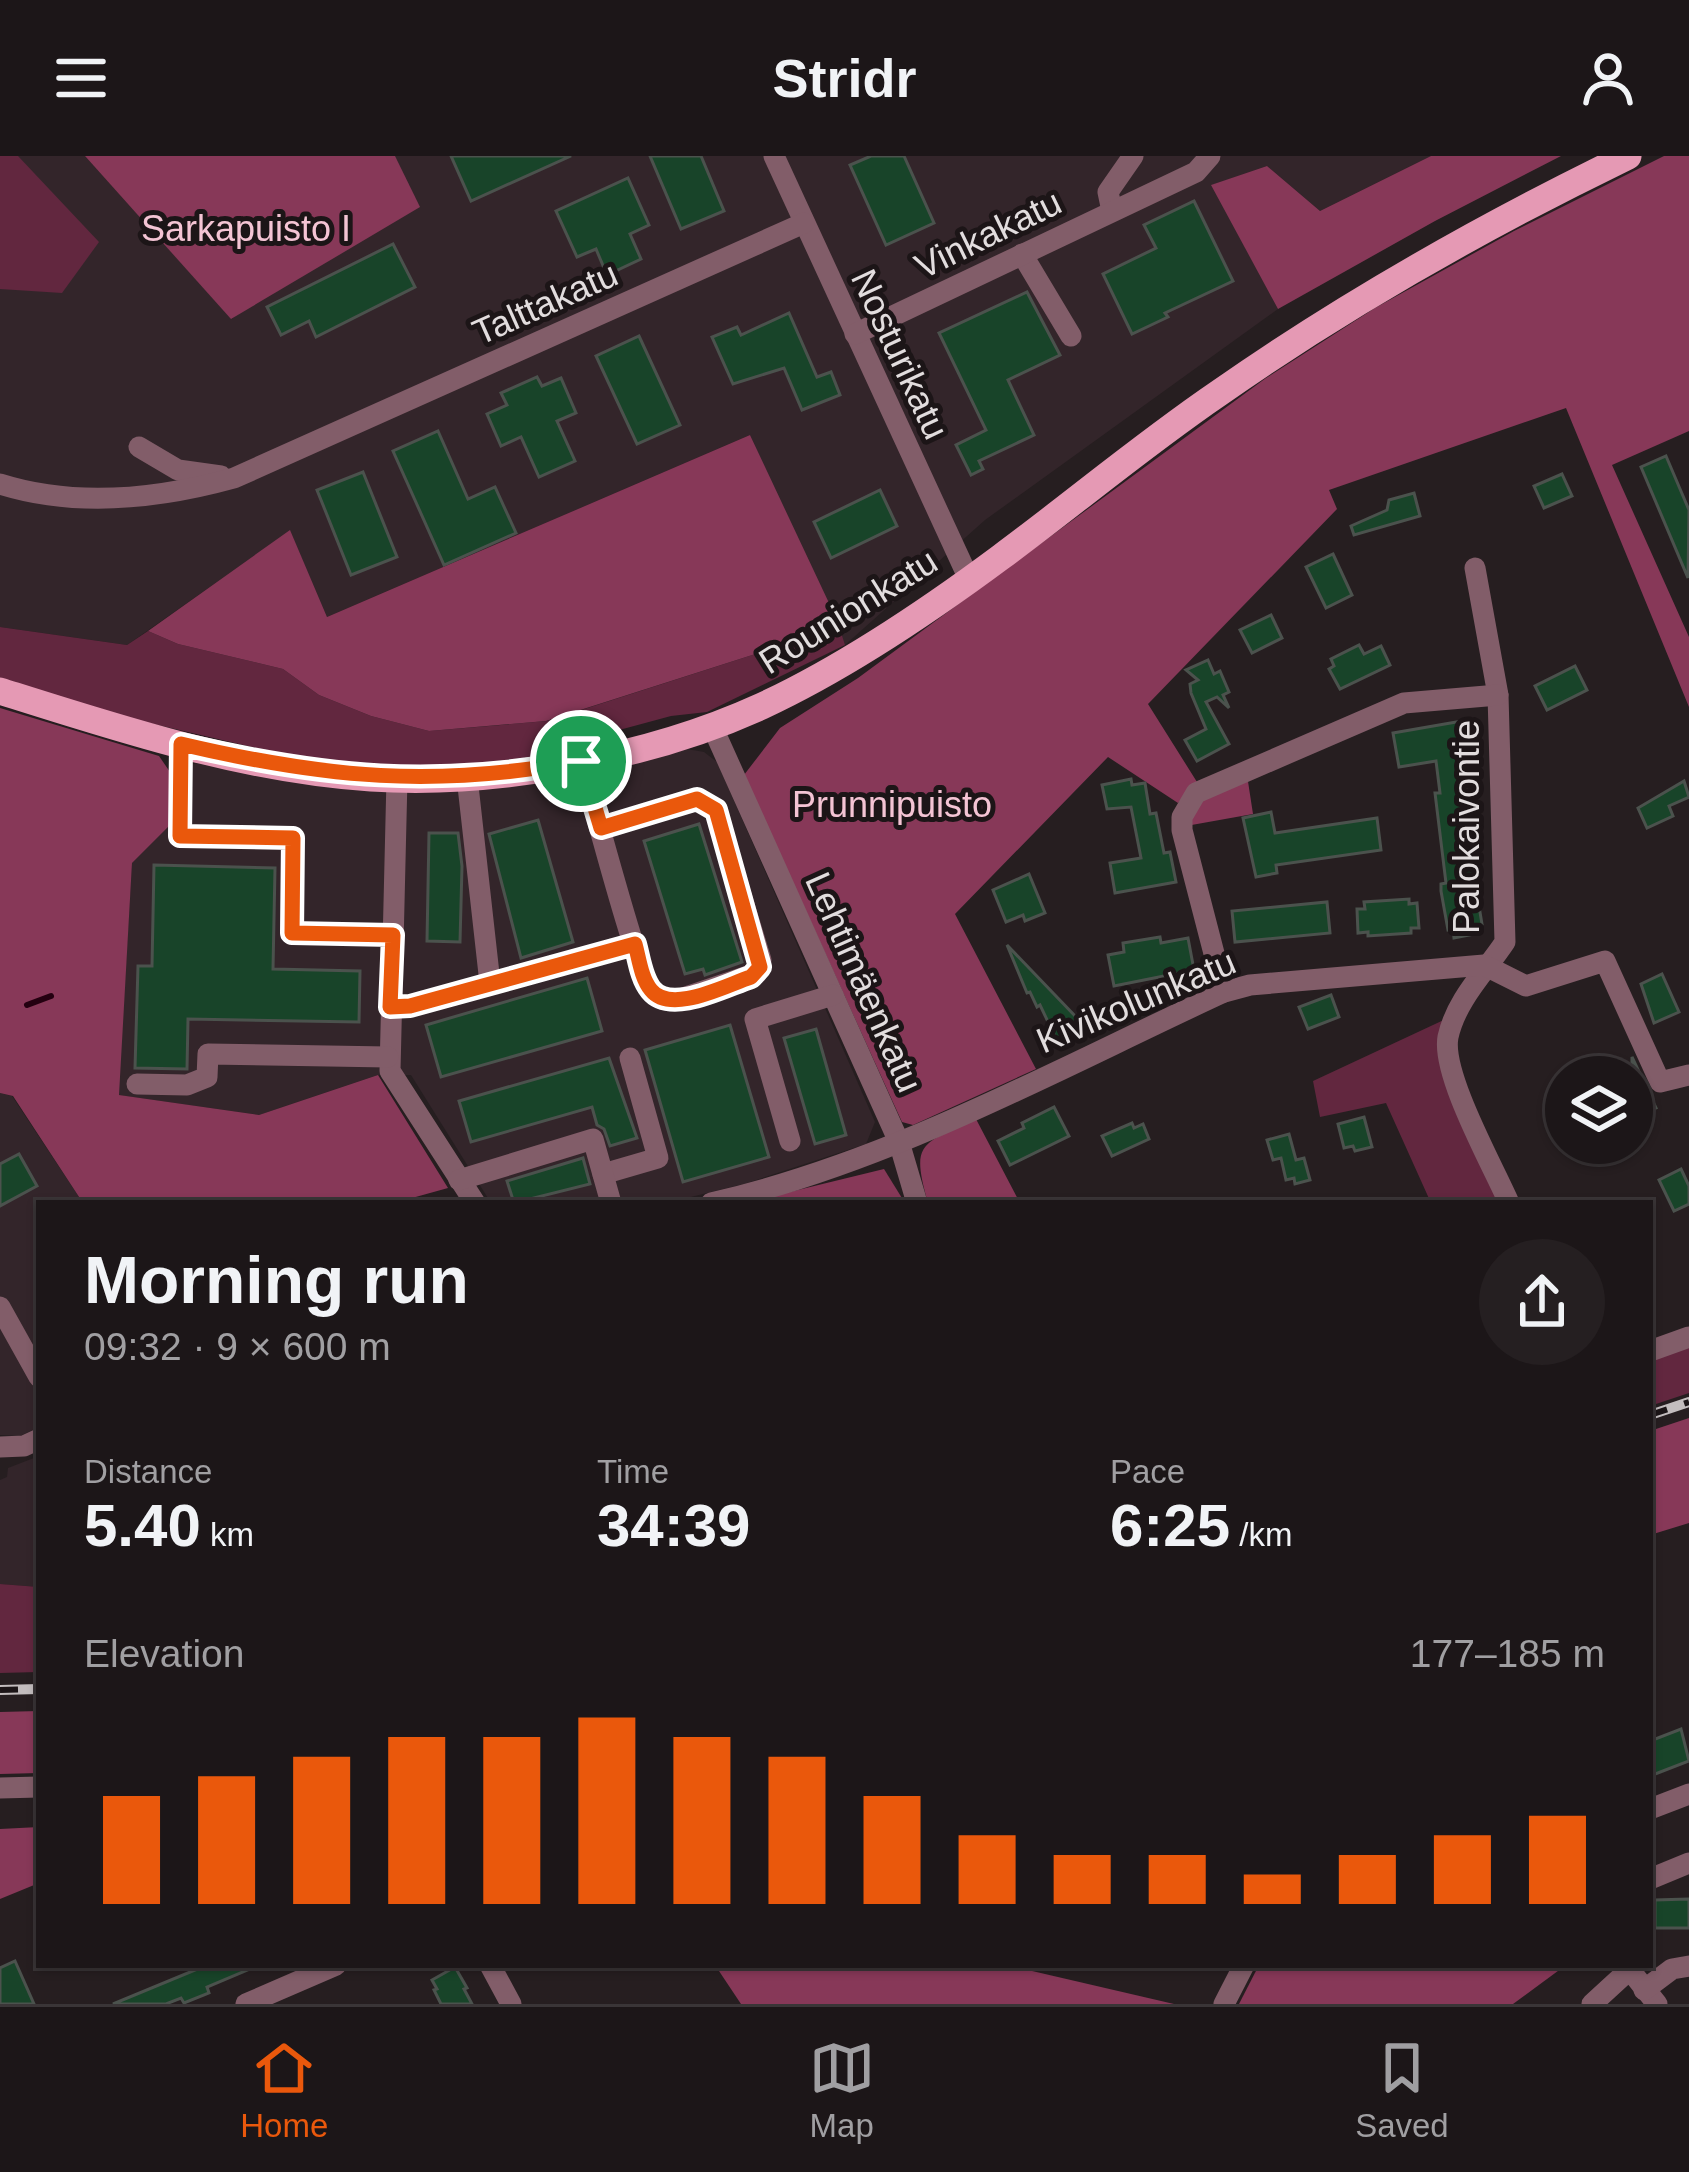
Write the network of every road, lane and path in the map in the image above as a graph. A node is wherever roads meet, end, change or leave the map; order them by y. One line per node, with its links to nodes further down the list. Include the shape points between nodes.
1 (774, 156): 6 (street, Nosturikatu)
2 (1133, 156): 5 (street, via 1108,192)
3 (1210, 156): 5 (street, Vinkakatu, via 1196,172)
4 (1628, 156): 14 (main road, Rounionkatu, via 1415,267 1286,347)
5 (1112, 211): 7 (street, Vinkakatu)
6 (804, 223): 8 (street, Nosturikatu); 11 (street, Talttakatu)
7 (1022, 254): 8 (street, Vinkakatu); 9 (street)
8 (855, 334): 14 (street, Nosturikatu)
9 (1070, 336)
10 (139, 447): 11 (street, via 178,470)
11 (234, 478): 12 (street, Talttakatu, via 106,499 41,496)
12 (0, 484)
13 (1475, 568): 16 (street, Palokaivontie)
14 (968, 579): 17 (main road, Rounionkatu, via 867,648)
15 (0, 691): 18 (main road, Rounionkatu)
16 (1498, 695): 25 (street, Palokaivontie, via 1505,942); 27 (street, via 1404,703 1196,793 1182,830)
17 (712, 726): 19 (main road, Rounionkatu); 28 (street, Lehtimäenkatu)
18 (181, 744): 21 (main road, Rounionkatu); 23 (street, via 180,836 293,838 292,933)
19 (581, 761): 20 (main road, Rounionkatu); 22 (street)
20 (467, 777): 21 (main road, Rounionkatu); 26 (street)
21 (397, 778): 23 (street)
22 (601, 828): 24 (street); 24 (street, via 697,799 716,810 760,967 751,977 670,1000 646,983)
23 (393, 935): 29 (street)
24 (635, 944): 26 (street)
25 (1484, 965): 27 (street, Kivikolunkatu); 32 (street, via 1526,986 1605,961 1660,1082); 42 (street, Palokaivontie, via 1453,1023 1447,1057)
26 (490, 983): 29 (street)
27 (1224, 992): 35 (street, Kivikolunkatu)
28 (833, 995): 34 (street, via 755,1019); 35 (street, Lehtimäenkatu)
29 (390, 1007): 30 (street)
30 (388, 1057): 33 (street, via 208,1054 207,1077); 37 (street, via 398,1087)
31 (630, 1058): 36 (street, via 658,1158)
32 (1689, 1075)
33 (137, 1084)
34 (790, 1141)
35 (899, 1142): 40 (street, Kivikolunkatu); 41 (street, Lehtimäenkatu)
36 (603, 1174): 37 (street, via 593,1139); 39 (street)
37 (459, 1180): 38 (street)
38 (473, 1200)
39 (610, 1200)
40 (721, 1200)
41 (916, 1200)
42 (1508, 1200)
43 (0, 1307): 46 (street)
44 (1689, 1337): 45 (street)
45 (1653, 1350)
46 (36, 1372)
47 (36, 1440): 48 (street)
48 (0, 1447)
49 (36, 1787): 50 (street)
50 (0, 1788)
51 (1689, 1794): 52 (street)
52 (1653, 1808)
53 (1689, 1863): 54 (street)
54 (1653, 1878)
55 (1689, 1966): 60 (street, via 1672,1969)
56 (329, 1968): 61 (street)
57 (492, 1968): 62 (street)
58 (1242, 1968): 63 (street)
59 (1627, 1968): 60 (street); 64 (street)
60 (1651, 1997)
61 (246, 2004)
62 (511, 2004)
63 (1224, 2004)
64 (1592, 2004)

